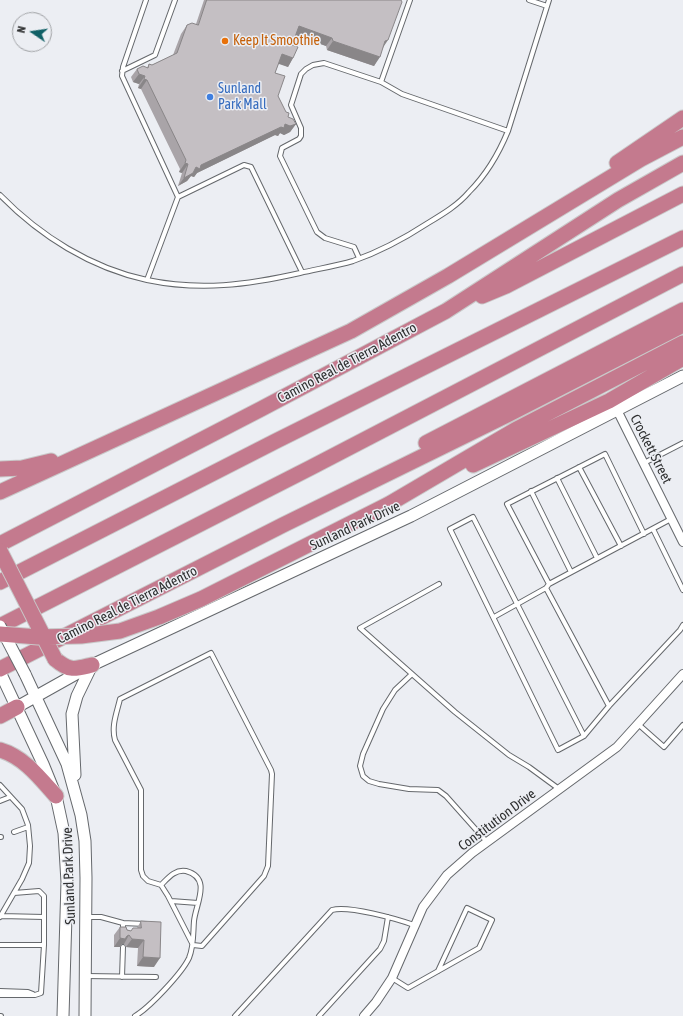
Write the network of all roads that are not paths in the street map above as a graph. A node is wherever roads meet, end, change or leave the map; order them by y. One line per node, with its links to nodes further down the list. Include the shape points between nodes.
1 (146, 0): 7 (lane)
2 (175, 0): 7 (lane, via 155,55)
3 (410, 0): 8 (lane)
4 (529, 0): 6 (lane)
5 (549, 0): 6 (lane)
6 (547, 6): 10 (lane)
7 (122, 71): 15 (lane, via 123,79)
8 (381, 82): 10 (lane, via 402,94); 18 (lane, via 324,63 306,69 299,78 291,105 301,128 301,136 280,152 283,164 317,232 325,238 354,247)
9 (683, 118): 16 (highway)
10 (508, 131): 18 (lane, via 487,169 463,199 420,228 382,249)
11 (683, 137): 16 (highway)
12 (682, 163): 23 (highway, Camino Real de Tierra Adentro, via 618,200)
13 (683, 194): 23 (highway, via 506,286)
14 (0, 195): 21 (lane, via 27,220 65,247 110,268)
15 (178, 197): 19 (lane, via 244,166 251,167); 21 (lane)
16 (549, 214): 30 (highway, via 351,331)
17 (683, 238): 48 (highway)
18 (359, 258): 19 (lane, via 343,264)
19 (302, 272): 21 (lane, via 251,283 221,286 190,286)
20 (683, 274): 56 (highway)
21 (147, 280)
22 (683, 310): 39 (highway, via 422,445)
23 (446, 311): 43 (highway, Camino Real de Tierra Adentro)
24 (683, 325): 39 (highway, Camino Real de Tierra Adentro)
25 (683, 343): 37 (highway, via 515,430)
26 (682, 359): 37 (highway, via 609,402)
27 (683, 376): 28 (main road, Sunland Park Drive)
28 (617, 410): 31 (street, Crockett Street); 58 (main road, Sunland Park Drive, via 411,516)
29 (683, 443): 31 (lane)
30 (84, 454): 33 (highway, via 22,468); 36 (highway)
31 (644, 463): 38 (street, Crockett Street)
32 (579, 467): 34 (lane); 41 (lane, via 605,454); 44 (lane)
33 (0, 469)
34 (557, 478): 35 (lane); 46 (lane)
35 (532, 491): 47 (lane); 50 (lane, via 507,504)
36 (1, 492)
37 (389, 504): 57 (highway, bridge, via 201,599 120,631 80,636 38,637)
38 (672, 519): 40 (lane); 42 (street, Crockett Street)
39 (283, 525): 61 (highway, Camino Real de Tierra Adentro)
40 (653, 529): 41 (lane); 52 (lane)
41 (644, 534): 44 (lane)
42 (683, 542)
43 (0, 544)
44 (620, 546): 46 (lane)
45 (0, 551): 58 (highway, bridge, via 55,659 61,665 72,669)
46 (597, 558): 47 (lane)
47 (571, 572): 50 (lane)
48 (0, 582)
49 (439, 584): 59 (lane, via 360,628)
50 (549, 584): 51 (lane)
51 (546, 588): 53 (lane); 63 (lane)
52 (683, 590)
53 (517, 604): 54 (lane); 54 (lane, via 473,517 450,529); 68 (lane)
54 (494, 616): 68 (lane, via 558,750)
55 (683, 625): 63 (lane)
56 (0, 626): 62 (main road, Sunland Park Drive, bridge)
57 (0, 634)
58 (92, 665): 62 (main road, Sunland Park Drive); 72 (main road, via 77,696 72,714)
59 (412, 674): 71 (lane, via 503,750); 78 (lane, via 395,690 383,709 363,754 360,766 363,776 379,784 438,790)
60 (683, 674): 66 (street, Constitution Drive)
61 (2, 675): 64 (main road, Sunland Park Drive)
62 (36, 697): 64 (main road, Sunland Park Drive); 72 (main road, Sunland Park Drive, via 67,764)
63 (609, 706): 68 (lane)
64 (16, 707): 65 (highway); 73 (main road, Sunland Park Drive)
65 (0, 716)
66 (638, 724): 67 (lane, via 664,747); 71 (street, Constitution Drive, via 617,747)
67 (683, 725)
68 (584, 736)
69 (0, 750): 73 (highway, via 31,768)
70 (0, 785): 74 (lane)
71 (559, 789): 78 (street, Constitution Drive)
72 (75, 790): 85 (main road, Sunland Park Drive, via 86,841)
73 (56, 796): 103 (main road, Sunland Park Drive, via 64,833 67,882)
74 (10, 797): 75 (lane); 76 (lane, via 22,809)
75 (0, 801)
76 (28, 827): 77 (lane); 80 (lane, via 29,863)
77 (14, 832)
78 (487, 842): 89 (street, Constitution Drive, via 447,875 423,907)
79 (161, 885): 81 (lane); 82 (lane, via 169,876 182,870 195,874 201,883); 93 (lane, via 148,881 141,870 140,790 115,740 114,725 120,699 211,653 271,770 268,866 264,876 202,946)
80 (14, 893): 83 (lane); 84 (lane, via 39,891 44,896)
81 (171, 901): 82 (lane); 93 (lane)
82 (198, 904): 93 (lane, via 194,920)
83 (1, 916): 84 (lane)
84 (44, 917): 92 (lane)
85 (86, 917): 87 (lane, via 101,917); 96 (main road, Sunland Park Drive)
86 (388, 917): 89 (lane); 106 (lane, via 343,908 332,910); 107 (lane, via 380,949)
87 (123, 923): 88 (lane); 90 (lane)
88 (153, 924)
89 (414, 925): 99 (street, Constitution Drive)
90 (124, 936)
91 (0, 945): 92 (lane)
92 (44, 945): 102 (lane, via 41,993)
93 (193, 945): 105 (lane, via 185,965 150,1005)
94 (123, 947): 97 (lane)
95 (438, 971): 95 (lane, via 479,948 492,920 467,908); 99 (lane, via 408,988)
96 (86, 976): 97 (lane); 104 (main road, Sunland Park Drive)
97 (122, 977): 98 (lane)
98 (156, 977)
99 (392, 978): 108 (street, Constitution Drive)
100 (0, 991): 102 (lane, via 28,992)
101 (0, 995): 102 (lane)
102 (35, 995)
103 (63, 1016)
104 (85, 1016)
105 (135, 1016)
106 (235, 1016)
107 (319, 1016)
108 (364, 1016)

